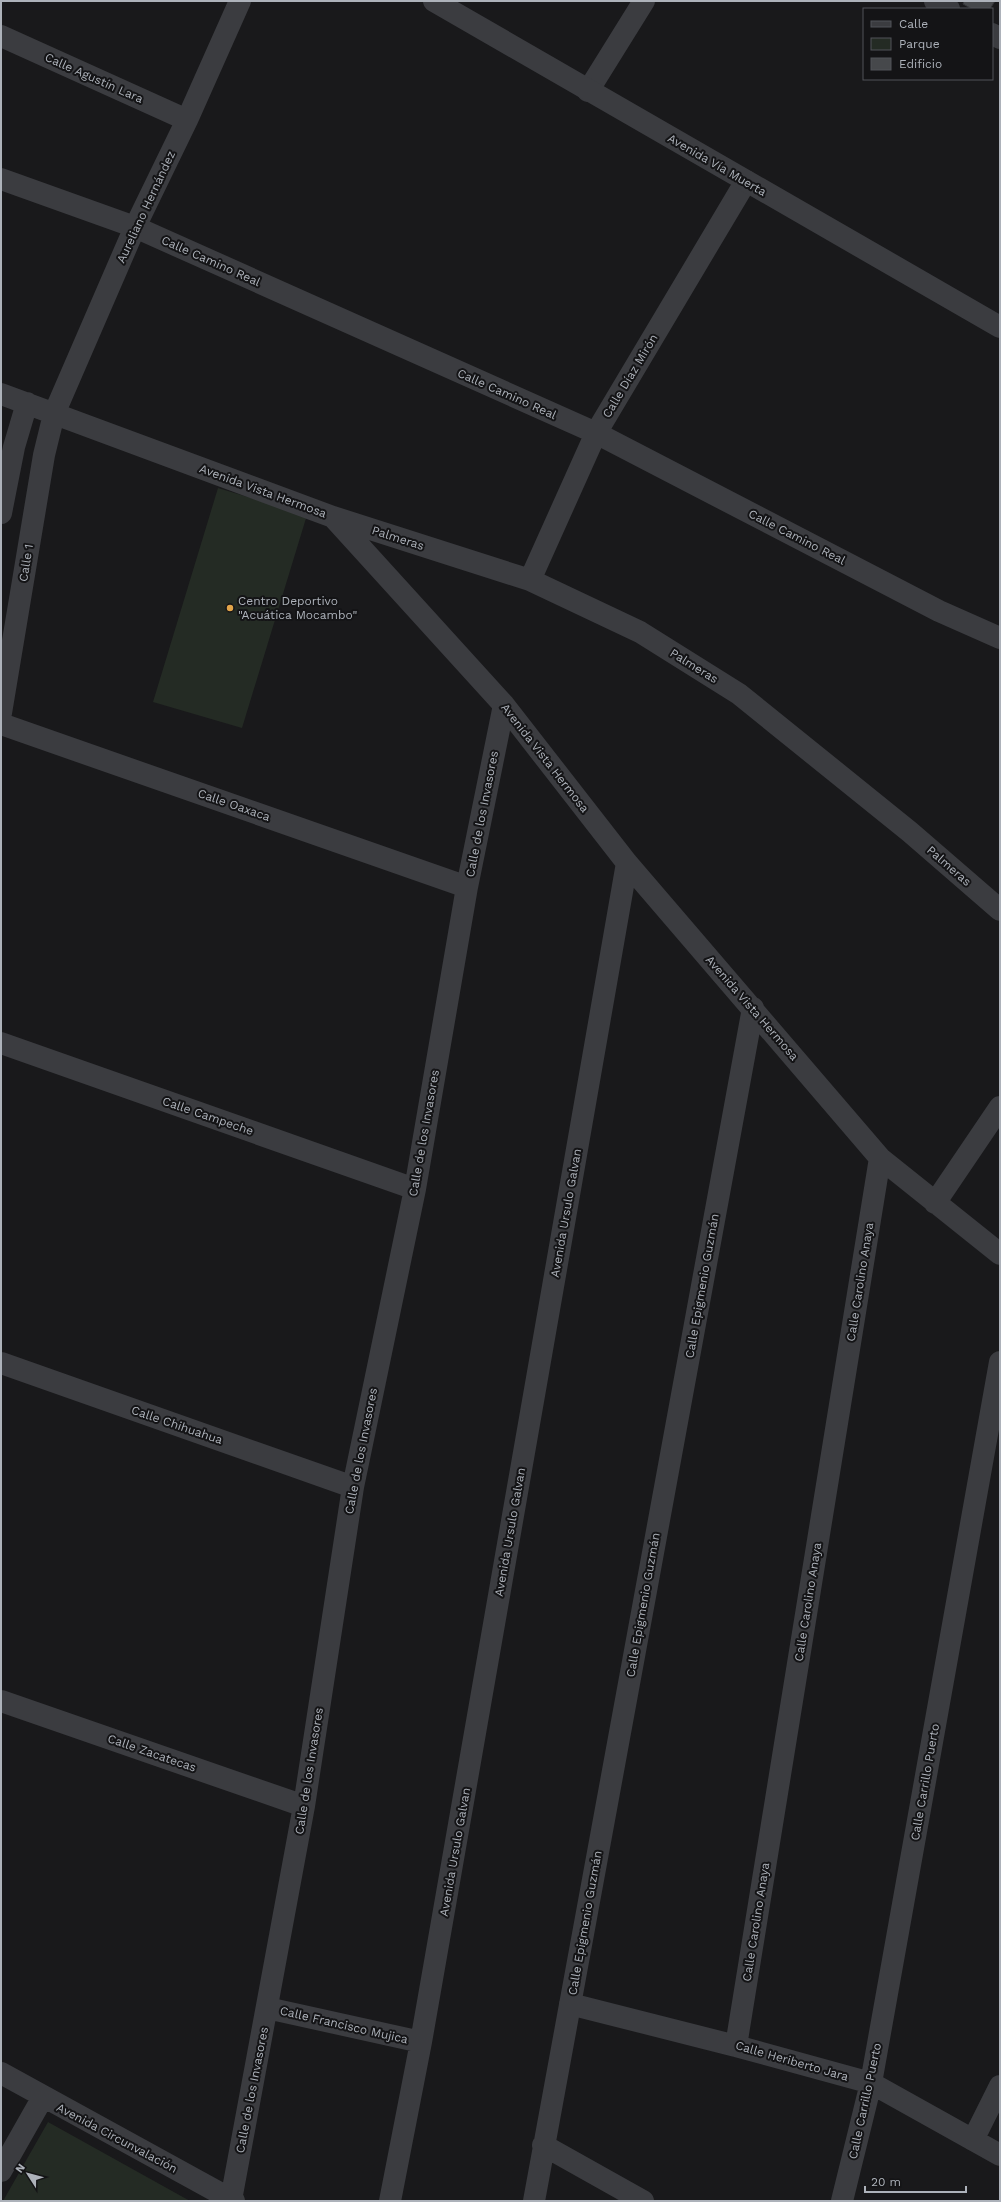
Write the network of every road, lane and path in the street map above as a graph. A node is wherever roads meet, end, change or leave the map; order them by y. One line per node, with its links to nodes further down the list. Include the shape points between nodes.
1 (240, 1): 8 (street, Aureliano Hernández)
2 (434, 1): 7 (street, Avenida Vía Muerta)
3 (644, 1): 7 (street)
4 (936, 1): 5 (street)
5 (947, 8)
6 (1, 36): 8 (street, Calle Agustín Lara)
7 (588, 92): 10 (street, Avenida Vía Muerta)
8 (187, 120): 11 (street, Aureliano Hernández)
9 (1, 179): 11 (street, Calle Camino Real)
10 (746, 181): 12 (street, Avenida Vía Muerta); 16 (street, Calle Díaz Mirón)
11 (135, 227): 15 (street, Aureliano Hernández); 16 (street, Calle Camino Real)
12 (1000, 327)
13 (1, 394): 14 (street, Avenida Vista Hermosa)
14 (27, 403): 15 (street, Avenida Vista Hermosa); 17 (street, via 14,447)
15 (54, 414): 18 (street, Avenida Vista Hermosa); 22 (street, Calle 1, via 44,455)
16 (596, 433): 19 (street, Calle Díaz Mirón); 20 (street, Calle Camino Real, via 939,611)
17 (1, 513)
18 (333, 517): 19 (street, Palmeras); 21 (street, Avenida Vista Hermosa)
19 (530, 580): 26 (street, Palmeras, via 640,632 739,694 910,832)
20 (1000, 638)
21 (504, 704): 24 (street, Avenida Vista Hermosa); 25 (street, Calle de los Invasores)
22 (1, 713)
23 (1, 724): 25 (street, Calle Oaxaca)
24 (627, 863): 27 (street, Avenida Vista Hermosa); 41 (street, Avenida Ursulo Galvan)
25 (467, 887): 31 (street, Calle de los Invasores)
26 (1000, 910)
27 (752, 1008): 30 (street, Avenida Vista Hermosa); 39 (street, Calle Epigmenio Guzmán)
28 (1, 1043): 31 (street, Calle Campeche)
29 (1000, 1107): 32 (street)
30 (880, 1158): 32 (street, Avenida Vista Hermosa); 42 (street, Calle Carolino Anaya)
31 (415, 1189): 36 (street, Calle de los Invasores)
32 (936, 1203): 33 (street, Avenida Vista Hermosa)
33 (1000, 1254)
34 (1000, 1362): 44 (street, Calle Carrillo Puerto)
35 (1, 1363): 36 (street, Calle Chihuahua)
36 (353, 1487): 38 (street, Calle de los Invasores)
37 (1, 1701): 38 (street, Calle Zacatecas)
38 (304, 1806): 40 (street, Calle de los Invasores)
39 (570, 2004): 42 (street, Calle Heriberto Jara); 48 (street, Calle Epigmenio Guzmán)
40 (267, 2008): 41 (street, Calle Francisco Mujica); 51 (street, Calle de los Invasores)
41 (421, 2042): 52 (street, Avenida Ursulo Galvan)
42 (736, 2046): 44 (street, Calle Heriberto Jara)
43 (1, 2074): 46 (street, Avenida Circunvalación)
44 (870, 2083): 47 (street, Calle Heriberto Jara); 55 (street, Calle Carrillo Puerto)
45 (1000, 2086): 47 (street)
46 (42, 2097): 50 (street); 51 (street, Avenida Circunvalación)
47 (973, 2140): 49 (street, Calle Heriberto Jara)
48 (542, 2145): 53 (street, Calle Epigmenio Guzmán); 54 (street)
49 (1000, 2155)
50 (1, 2171)
51 (232, 2200)
52 (390, 2201)
53 (534, 2201)
54 (643, 2201)
55 (842, 2201)

